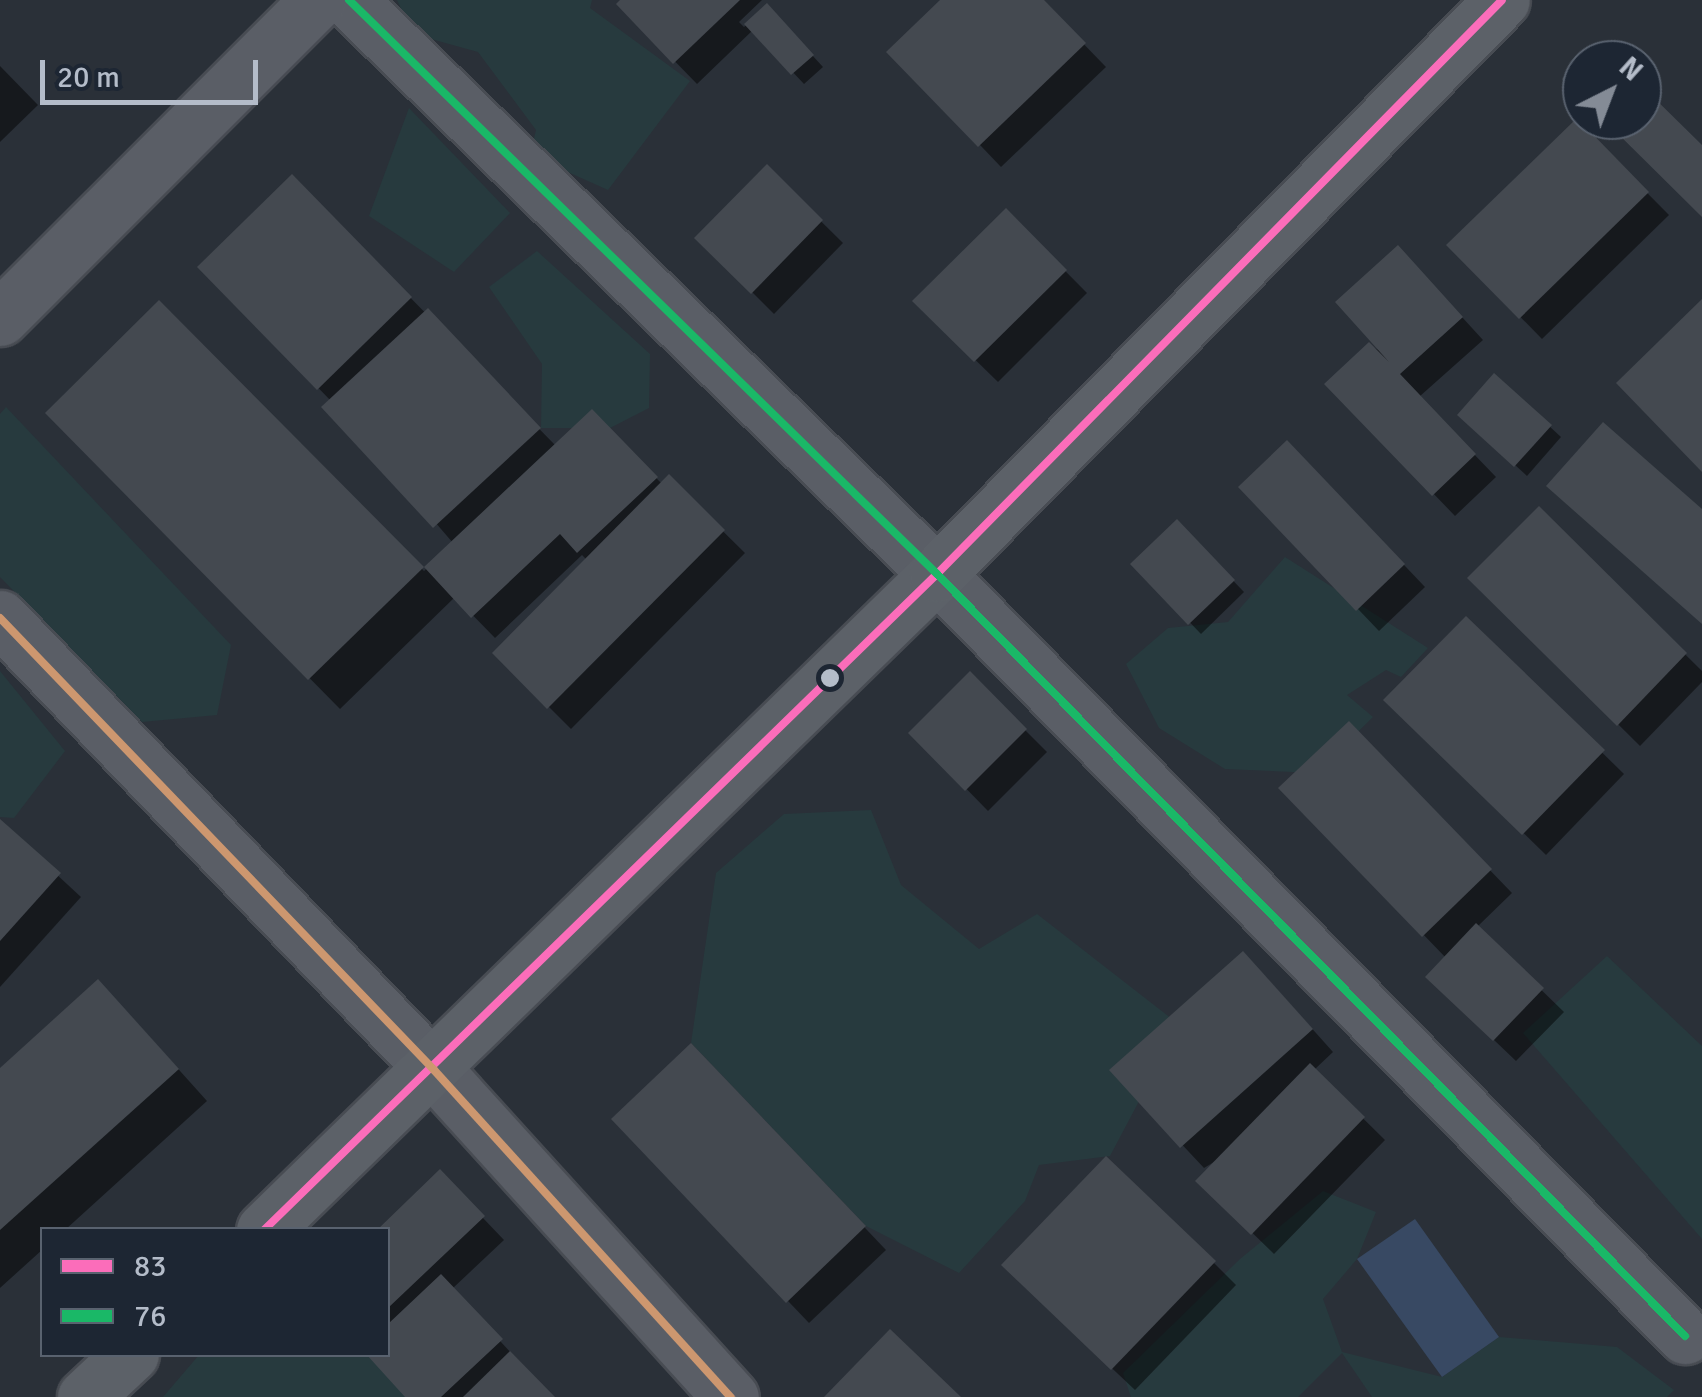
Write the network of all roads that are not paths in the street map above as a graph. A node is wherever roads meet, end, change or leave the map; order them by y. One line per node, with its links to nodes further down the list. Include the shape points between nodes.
1 (318, 0): 4 (street)
2 (350, 0): 5 (street)
3 (1502, 0): 5 (main road)
4 (0, 318)
5 (938, 574): 7 (main road); 9 (street)
6 (0, 618): 7 (street)
7 (434, 1070): 8 (main road); 12 (street)
8 (267, 1227)
9 (1686, 1336)
10 (128, 1357): 11 (main road)
11 (86, 1397)
12 (731, 1397)

